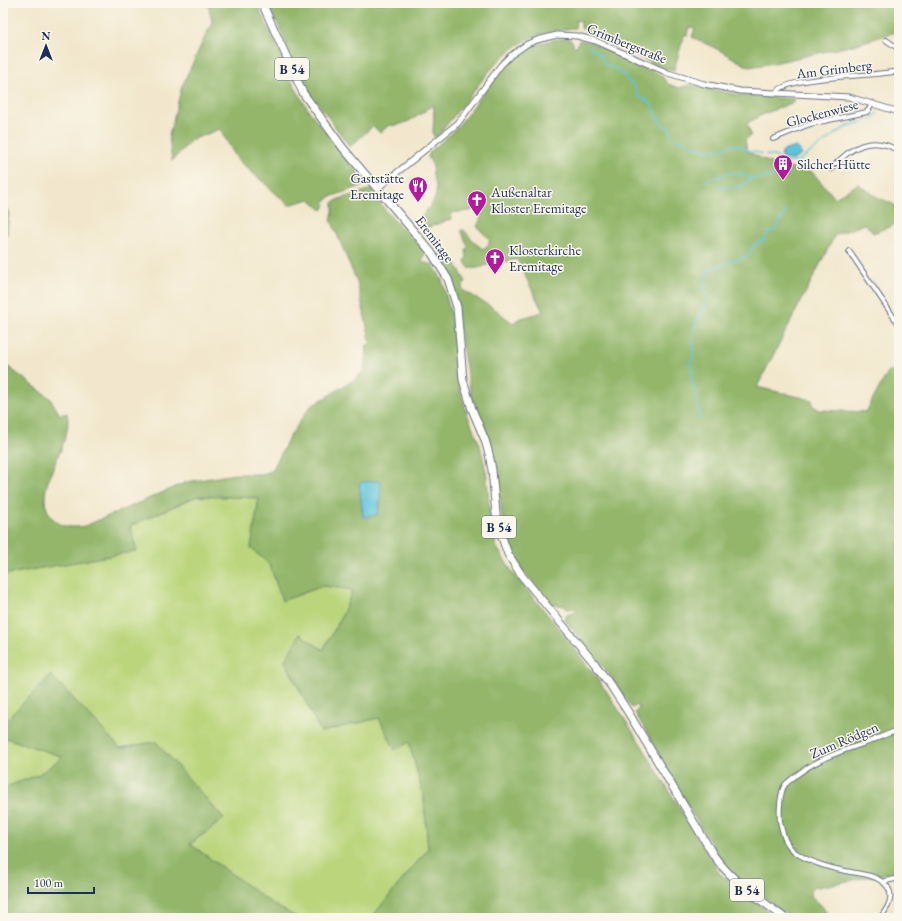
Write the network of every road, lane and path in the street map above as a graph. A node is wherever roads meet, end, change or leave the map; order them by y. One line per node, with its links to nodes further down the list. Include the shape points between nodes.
1 (262, 3): 11 (main road, Eremitage / B 54, via 303,93 328,128)
2 (886, 40): 3 (street)
3 (899, 49)
4 (899, 71): 5 (street, Am Grimberg, via 798,83 778,89)
5 (775, 93): 6 (street, Grimbergstraße, via 837,96); 11 (street, Grimbergstraße, via 704,84 677,76 584,37 546,37 527,44 510,56 458,123)
6 (873, 104): 7 (street, Grimbergstraße); 8 (street, Glockenwiese, via 867,112 810,124)
7 (899, 112)
8 (773, 139)
9 (899, 151): 10 (street, via 883,144 868,144 853,148)
10 (831, 169)
11 (378, 188): 17 (main road, Eremitage / B 54, via 431,252 451,288 457,307 463,380 489,454 496,514 508,554 522,576 611,686 714,856 734,880)
12 (849, 251): 13 (street)
13 (899, 324)
14 (899, 730): 16 (street, Zum Rödgen, via 825,757 785,785 781,794 780,818 784,839 791,848 809,859 839,870 868,875)
15 (899, 878): 16 (street)
16 (882, 882): 18 (street, via 887,886 890,895 889,904)
17 (785, 918)
18 (880, 918)

